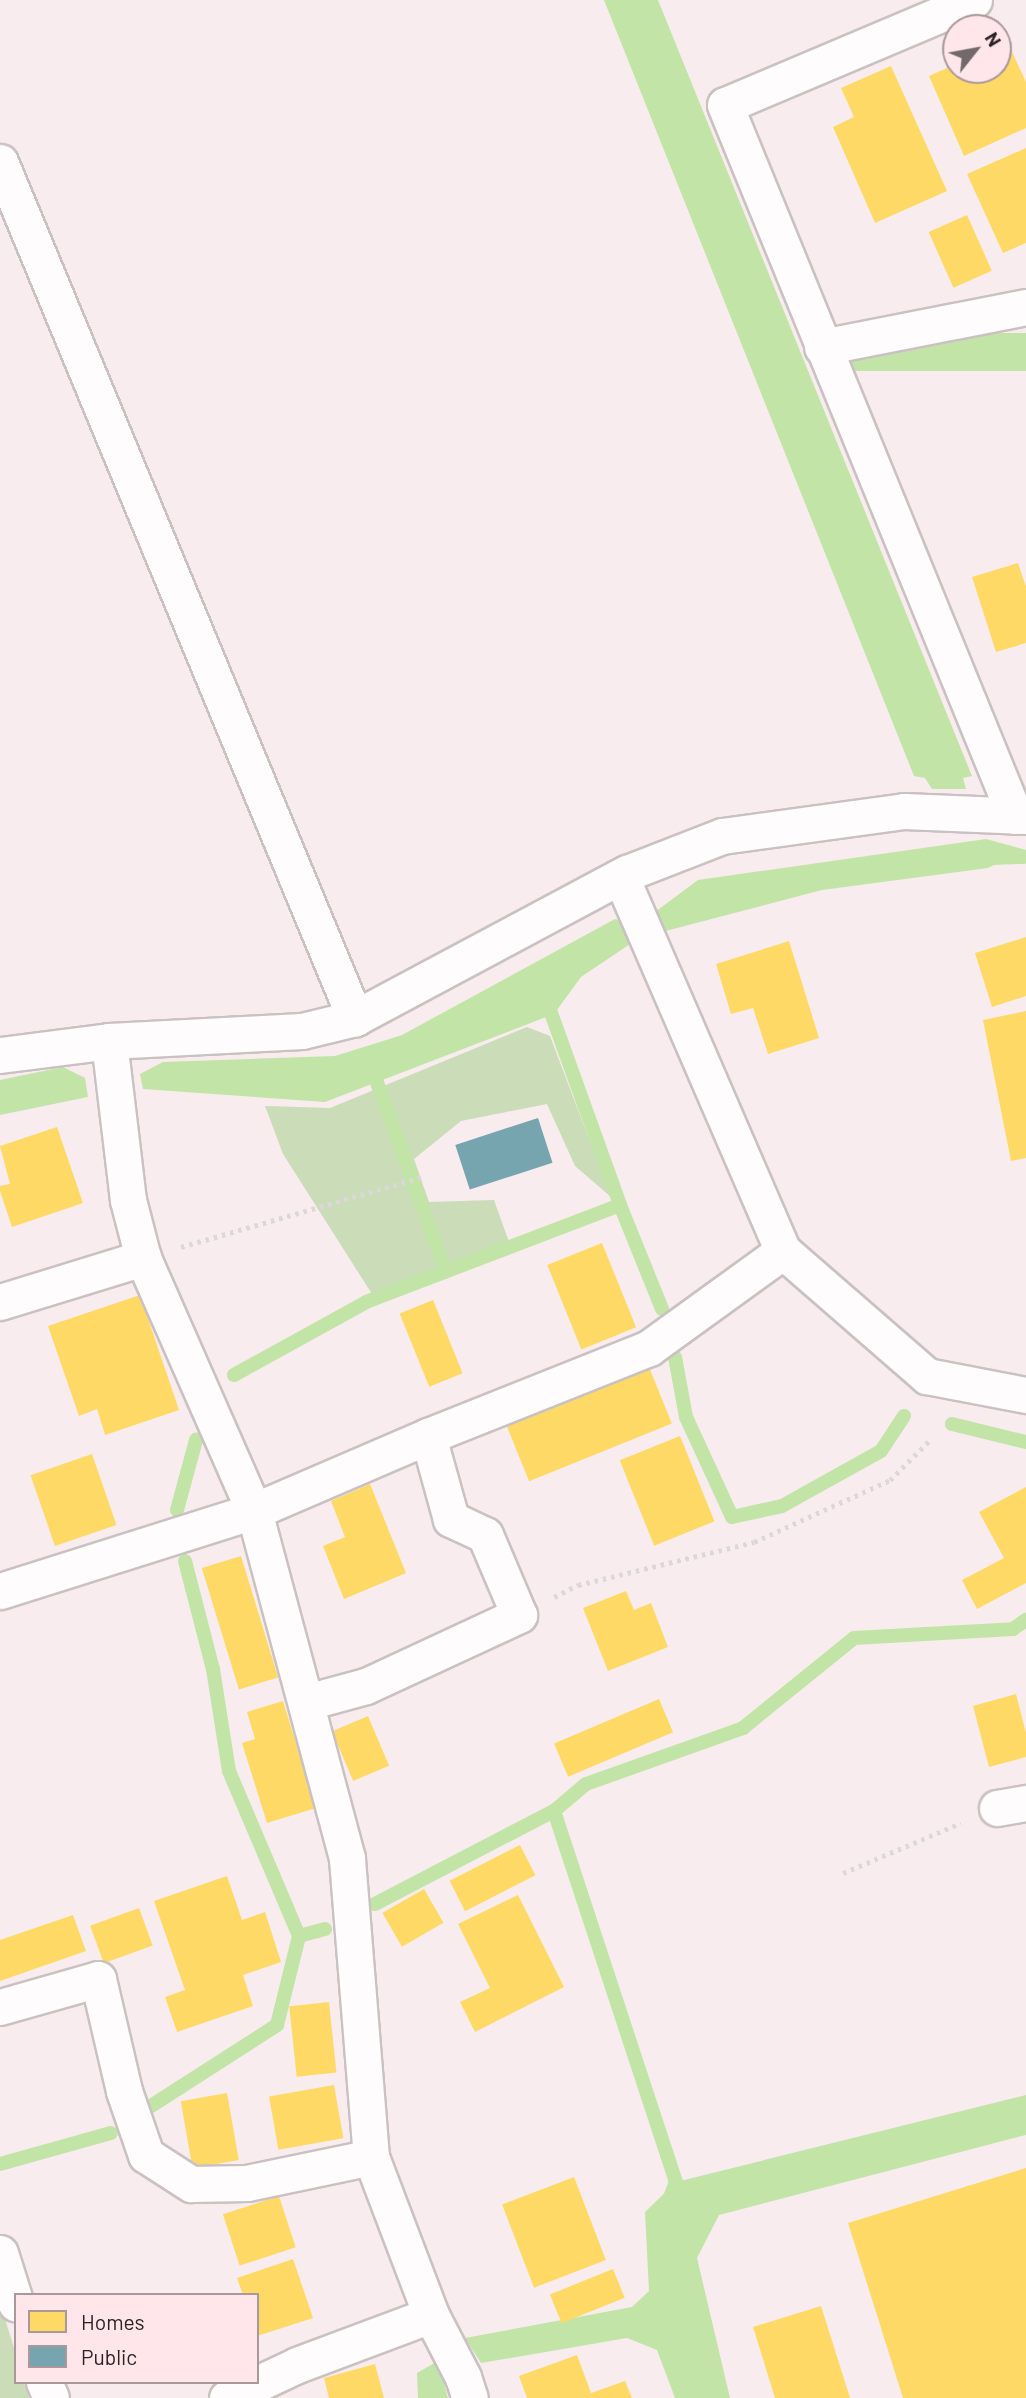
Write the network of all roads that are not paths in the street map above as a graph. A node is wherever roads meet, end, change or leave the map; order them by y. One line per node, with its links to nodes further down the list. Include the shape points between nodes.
1 (974, 0): 4 (street, via 725,105)
2 (0, 162): 7 (street)
3 (1026, 307): 4 (street)
4 (821, 347): 5 (street)
5 (1020, 816): 6 (street, via 904,811 722,836)
6 (628, 892): 7 (street); 10 (street)
7 (355, 1018): 8 (street, via 302,1031)
8 (109, 1041): 9 (street); 11 (street, via 128,1200)
9 (0, 1055)
10 (783, 1251): 13 (street, via 927,1376); 14 (street, via 649,1348)
11 (143, 1258): 12 (street); 15 (street)
12 (0, 1302)
13 (1026, 1395)
14 (428, 1436): 15 (street); 17 (street, via 451,1519 485,1535 519,1615 366,1686)
15 (254, 1511): 16 (street); 17 (street)
16 (0, 1591)
17 (307, 1702): 19 (street, via 347,1859)
18 (0, 2007): 19 (street, via 98,1979 124,2091 146,2155 191,2184 247,2183)
19 (370, 2157): 22 (street)
20 (0, 2253): 21 (street)
21 (14, 2298)
22 (431, 2315): 23 (street); 26 (street)
23 (259, 2383)
24 (257, 2384): 25 (street)
25 (228, 2398)
26 (470, 2398)

